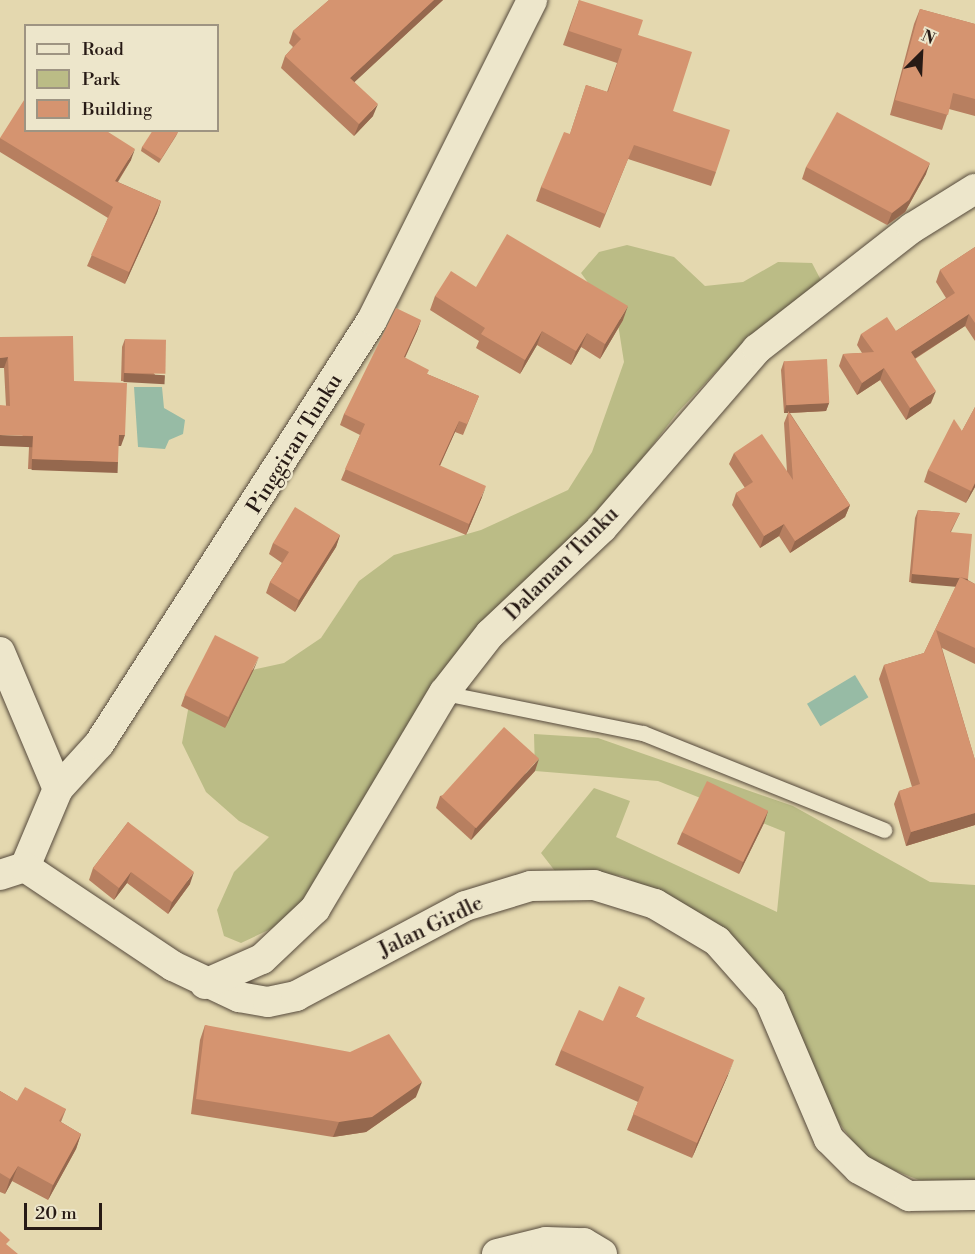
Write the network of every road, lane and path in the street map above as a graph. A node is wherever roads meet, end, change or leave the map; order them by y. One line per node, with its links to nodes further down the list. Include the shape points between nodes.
1 (532, 0): 5 (street, Pinggiran Tunku, via 366,330 99,744)
2 (975, 189): 4 (street, Dalaman Tunku, via 912,228 757,350 602,528 490,634)
3 (0, 652): 5 (street)
4 (444, 693): 6 (lane, via 643,733); 8 (street, Dalaman Tunku, via 315,909 262,959)
5 (58, 789): 7 (street, Pinggiran Tunku)
6 (884, 830)
7 (13, 871): 8 (street, Jalan Girdle)
8 (205, 984): 9 (street, Jalan Girdle, via 254,1001 296,996 465,906 531,886 594,885 655,904 717,941 770,1001 829,1139 859,1169 909,1196)
9 (975, 1195)
10 (497, 1254): 11 (street, via 546,1242 584,1244)
11 (602, 1254)

